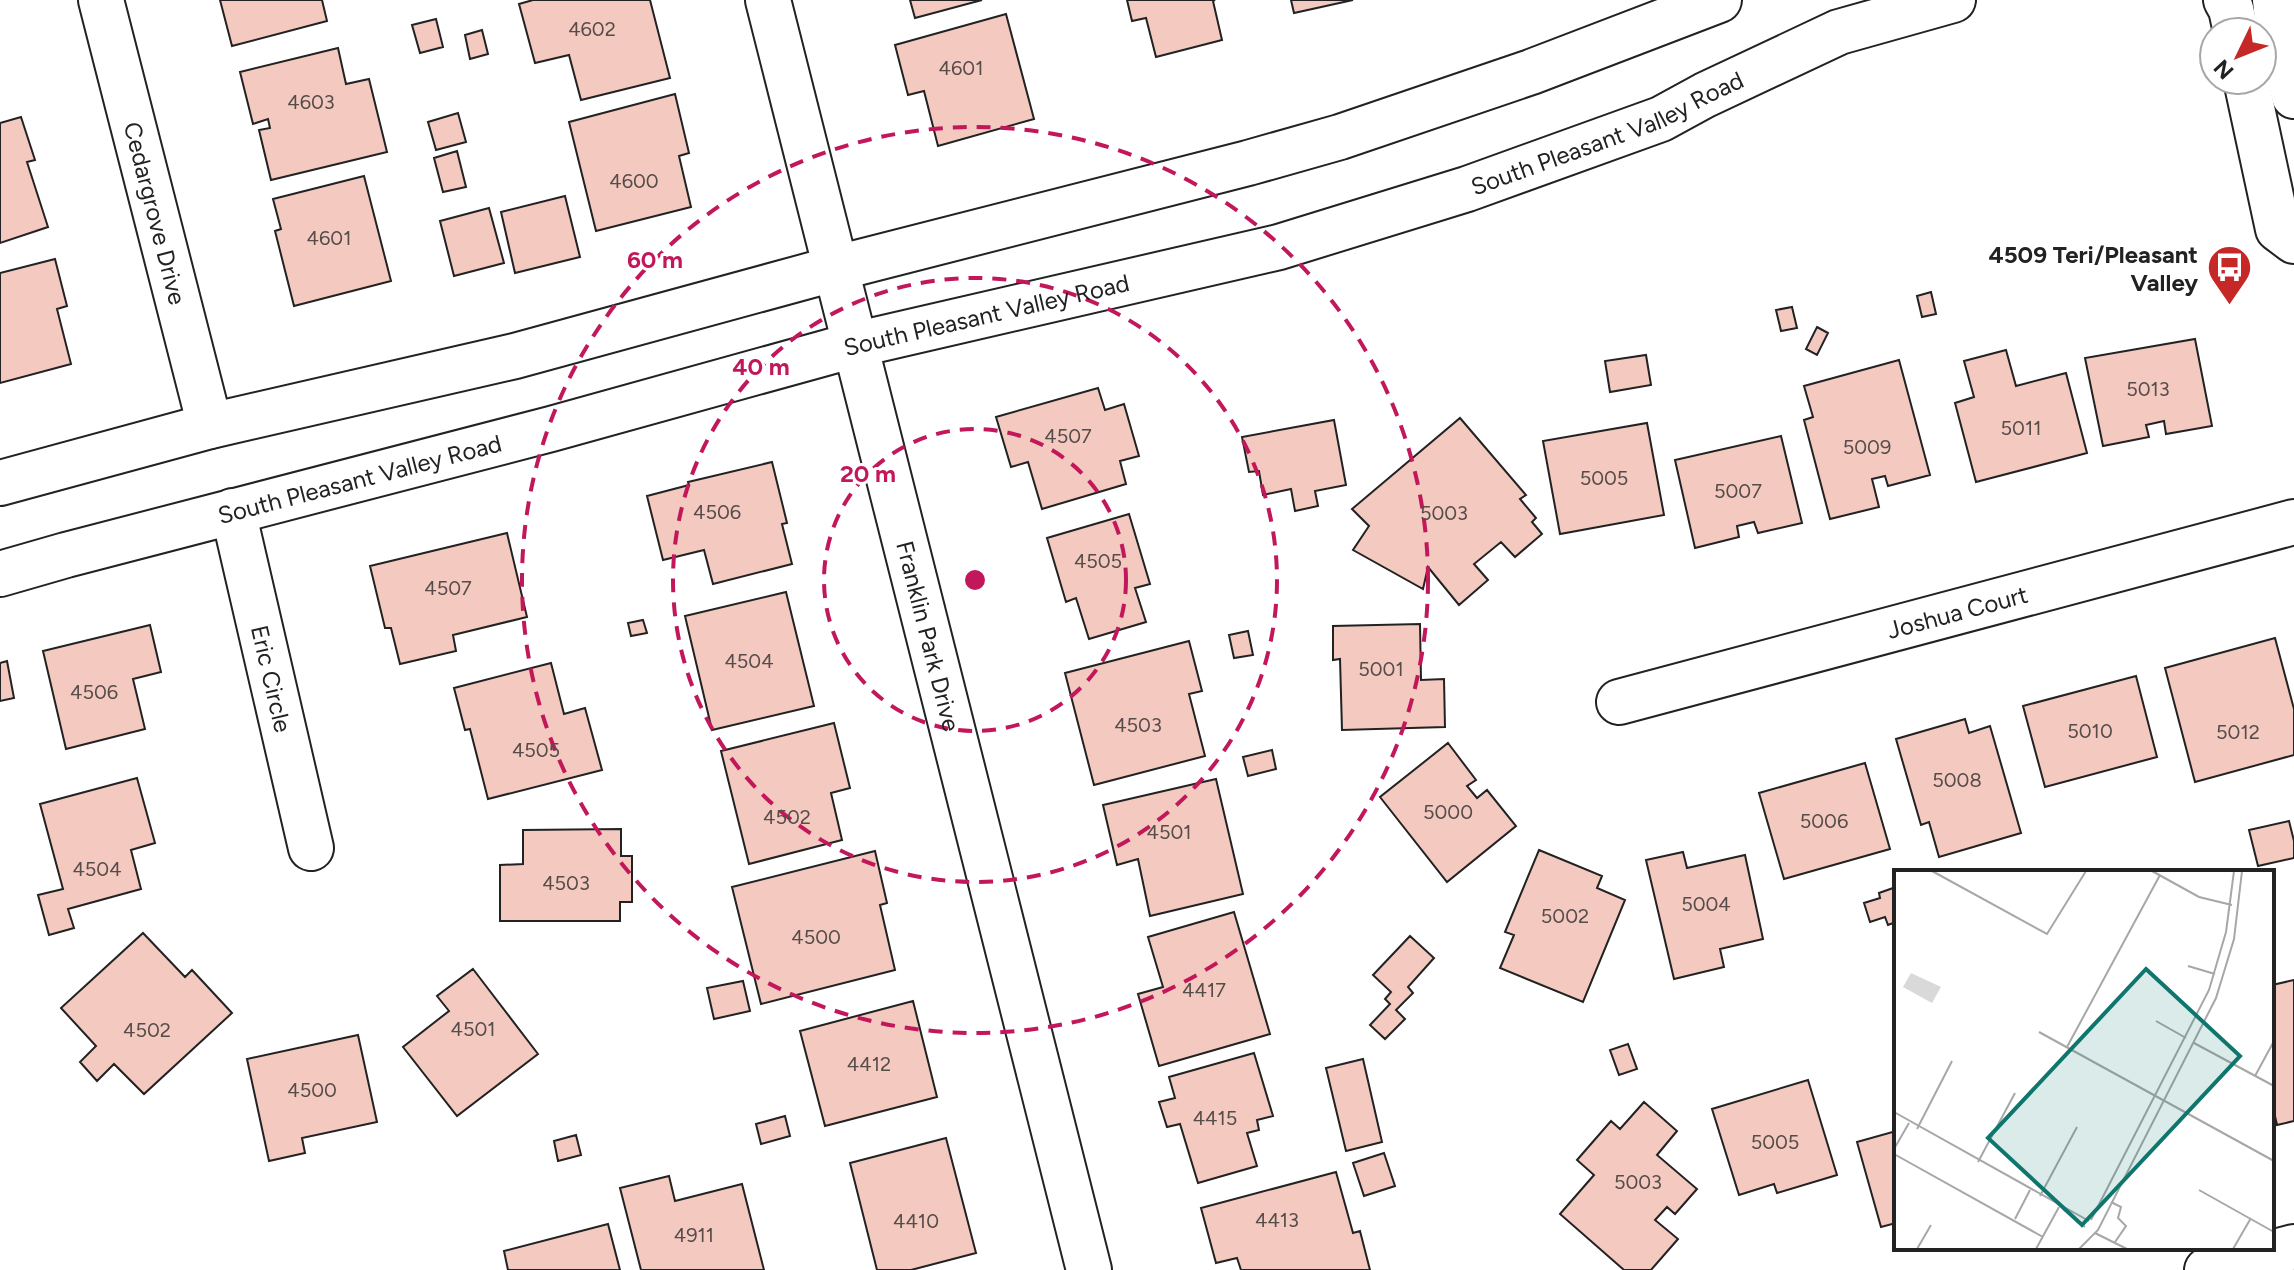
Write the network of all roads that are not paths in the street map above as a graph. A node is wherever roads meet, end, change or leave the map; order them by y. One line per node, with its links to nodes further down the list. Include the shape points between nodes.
1 (101, 0): 11 (street, Cedargrove Drive)
2 (768, 0): 9 (street, Franklin Park Drive)
3 (1719, 0): 9 (street, via 1340,137)
4 (1953, 0): 10 (street, South Pleasant Valley Road, via 1839,32 1661,119 1388,214 1279,247)
5 (2275, 0): 7 (street)
6 (2249, 96): 8 (street, via 2278,229)
7 (2294, 96)
8 (2294, 241)
9 (837, 268): 10 (street, Franklin Park Drive); 11 (street, via 515,356)
10 (854, 345): 13 (street, South Pleasant Valley Road); 19 (street, Franklin Park Drive)
11 (210, 426): 12 (street)
12 (0, 483)
13 (233, 511): 15 (street, South Pleasant Valley Road); 17 (street, Eric Circle)
14 (2294, 522): 16 (street, Joshua Court)
15 (0, 574)
16 (1619, 702)
17 (311, 848)
18 (2294, 1247): 20 (street)
19 (1089, 1270)
20 (2207, 1270)

